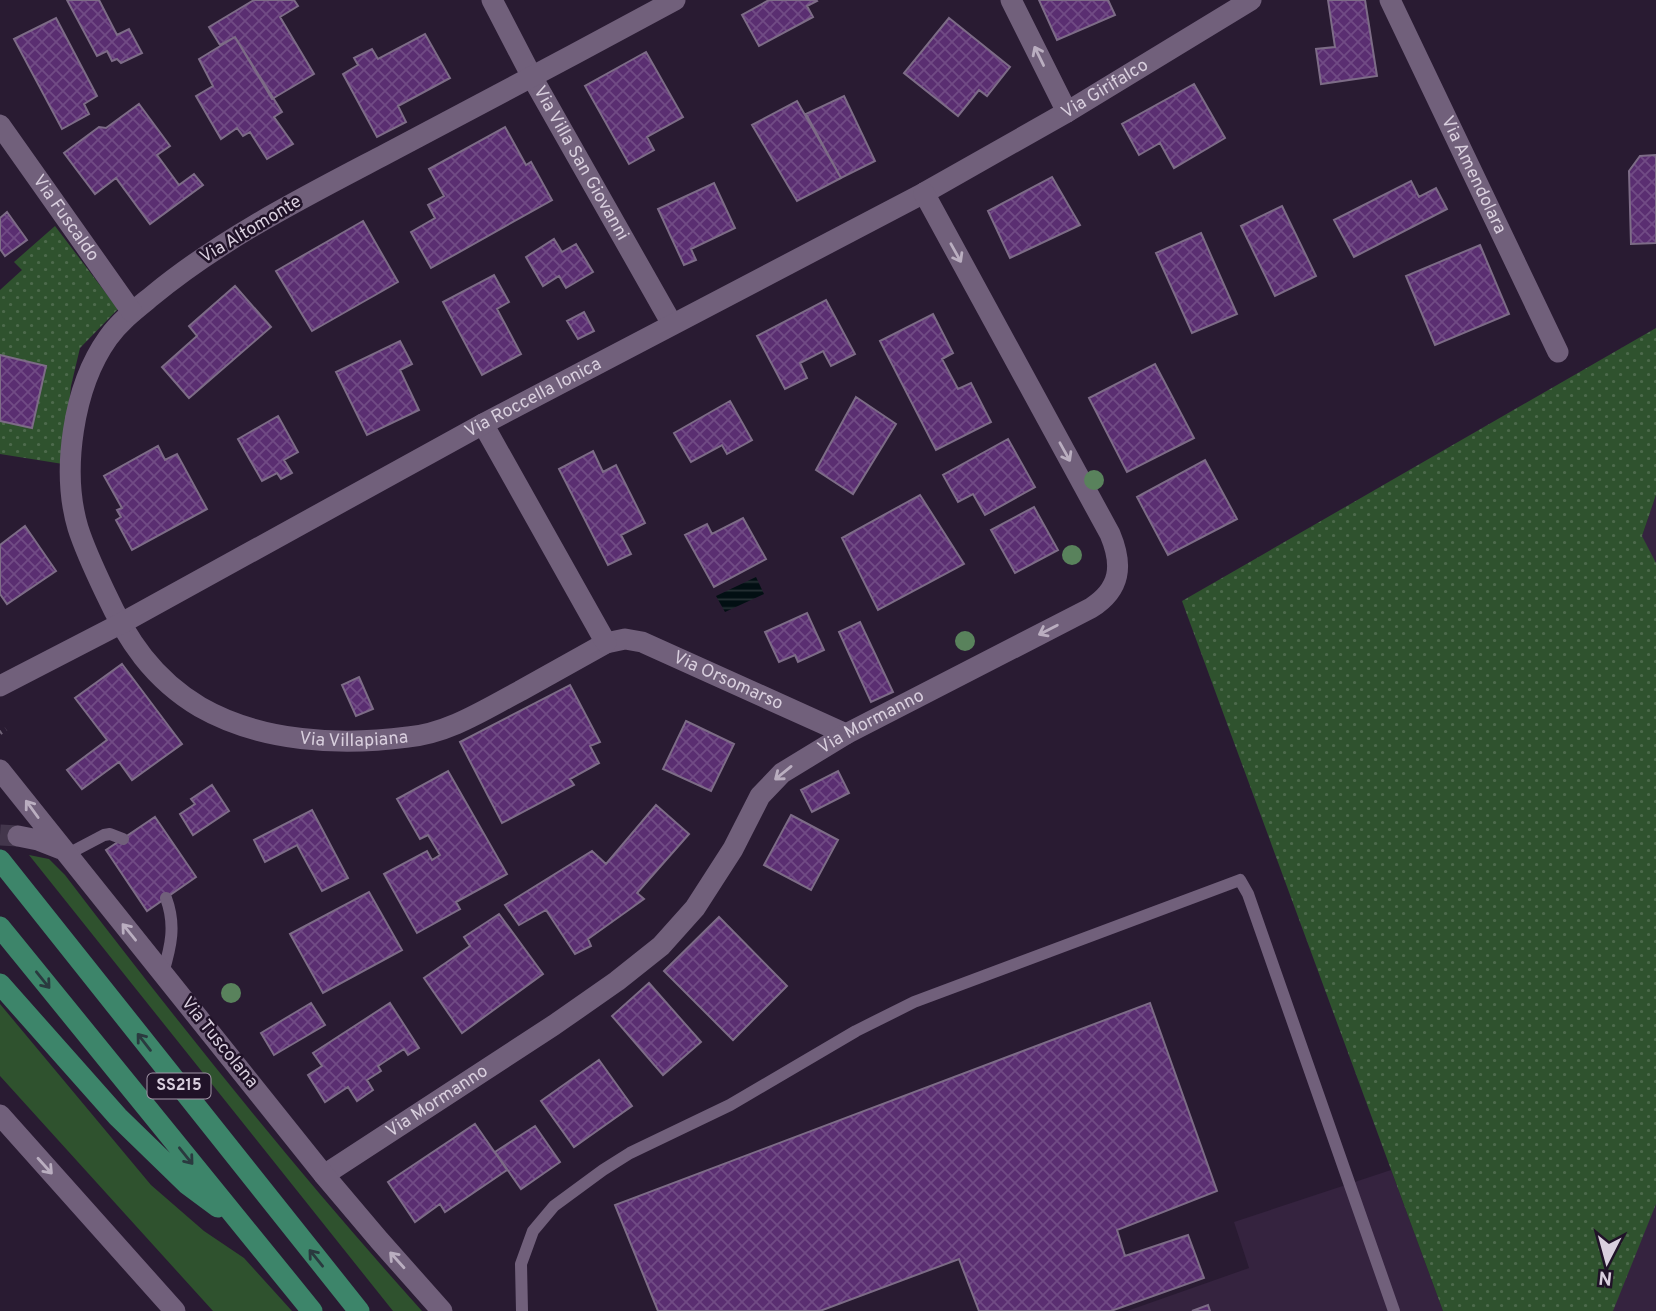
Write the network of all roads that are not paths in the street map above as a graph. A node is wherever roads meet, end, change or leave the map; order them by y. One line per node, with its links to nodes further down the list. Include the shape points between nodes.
1 (492, 0): 6 (street, Via Villa San Giovanni)
2 (676, 0): 6 (street, Via Altomonte)
3 (1011, 0): 7 (street, Via Girifalco, one-way to 3)
4 (1251, 0): 7 (street, Via Girifalco)
5 (1390, 0): 12 (street, Via Amendolara)
6 (532, 76): 10 (street, Via Altomonte, via 250,229); 11 (street, Via Villa San Giovanni)
7 (1066, 112): 9 (street, Via Roccella Ionica)
8 (0, 125): 10 (street, Via Fuscaldo)
9 (923, 193): 11 (street, Via Roccella Ionica); 17 (street, Via Mormanno, one-way to 17, via 1110,534 1118,567 1112,588 1091,608)
10 (132, 312): 14 (street, Via Altomonte, via 106,340 91,367 76,423 71,470 78,527)
11 (672, 324): 13 (street, Via Roccella Ionica)
12 (1558, 352)
13 (483, 424): 14 (street, Via Roccella Ionica); 15 (street)
14 (120, 624): 15 (street, Via Villapiana, via 151,667 202,708 272,733 329,740 406,738 444,729); 16 (street, Via Roccella Ionica)
15 (606, 643): 17 (street, Via Orsomarso, via 642,642)
16 (0, 686)
17 (846, 734): 28 (street, Via Mormanno, one-way to 28, via 782,773 760,796 733,849 673,936 554,1025)
18 (0, 770): 21 (street, Via Tuscolana, one-way to 18)
19 (18, 836): 21 (street)
20 (122, 839): 21 (lane, via 104,835)
21 (64, 852): 25 (street, Via Tuscolana, one-way to 21)
22 (0, 860): 32 (main road, SS215, one-way to 22)
23 (166, 898): 25 (lane, via 173,926)
24 (0, 927): 29 (main road, SS215, one-way to 29)
25 (163, 973): 28 (street, Via Tuscolana)
26 (0, 984): 29 (main road, via 118,1117 187,1184)
27 (0, 1115): 30 (street, one-way to 30)
28 (324, 1175): 33 (street, Via Tuscolana, one-way to 28)
29 (235, 1217): 31 (main road, SS215)
30 (175, 1311)
31 (312, 1311)
32 (359, 1311)
33 (443, 1311)
34 (522, 1311): 35 (lane, via 521,1265 533,1231 554,1206 630,1153 730,1105 914,1002 1240,880)
35 (1394, 1311)

